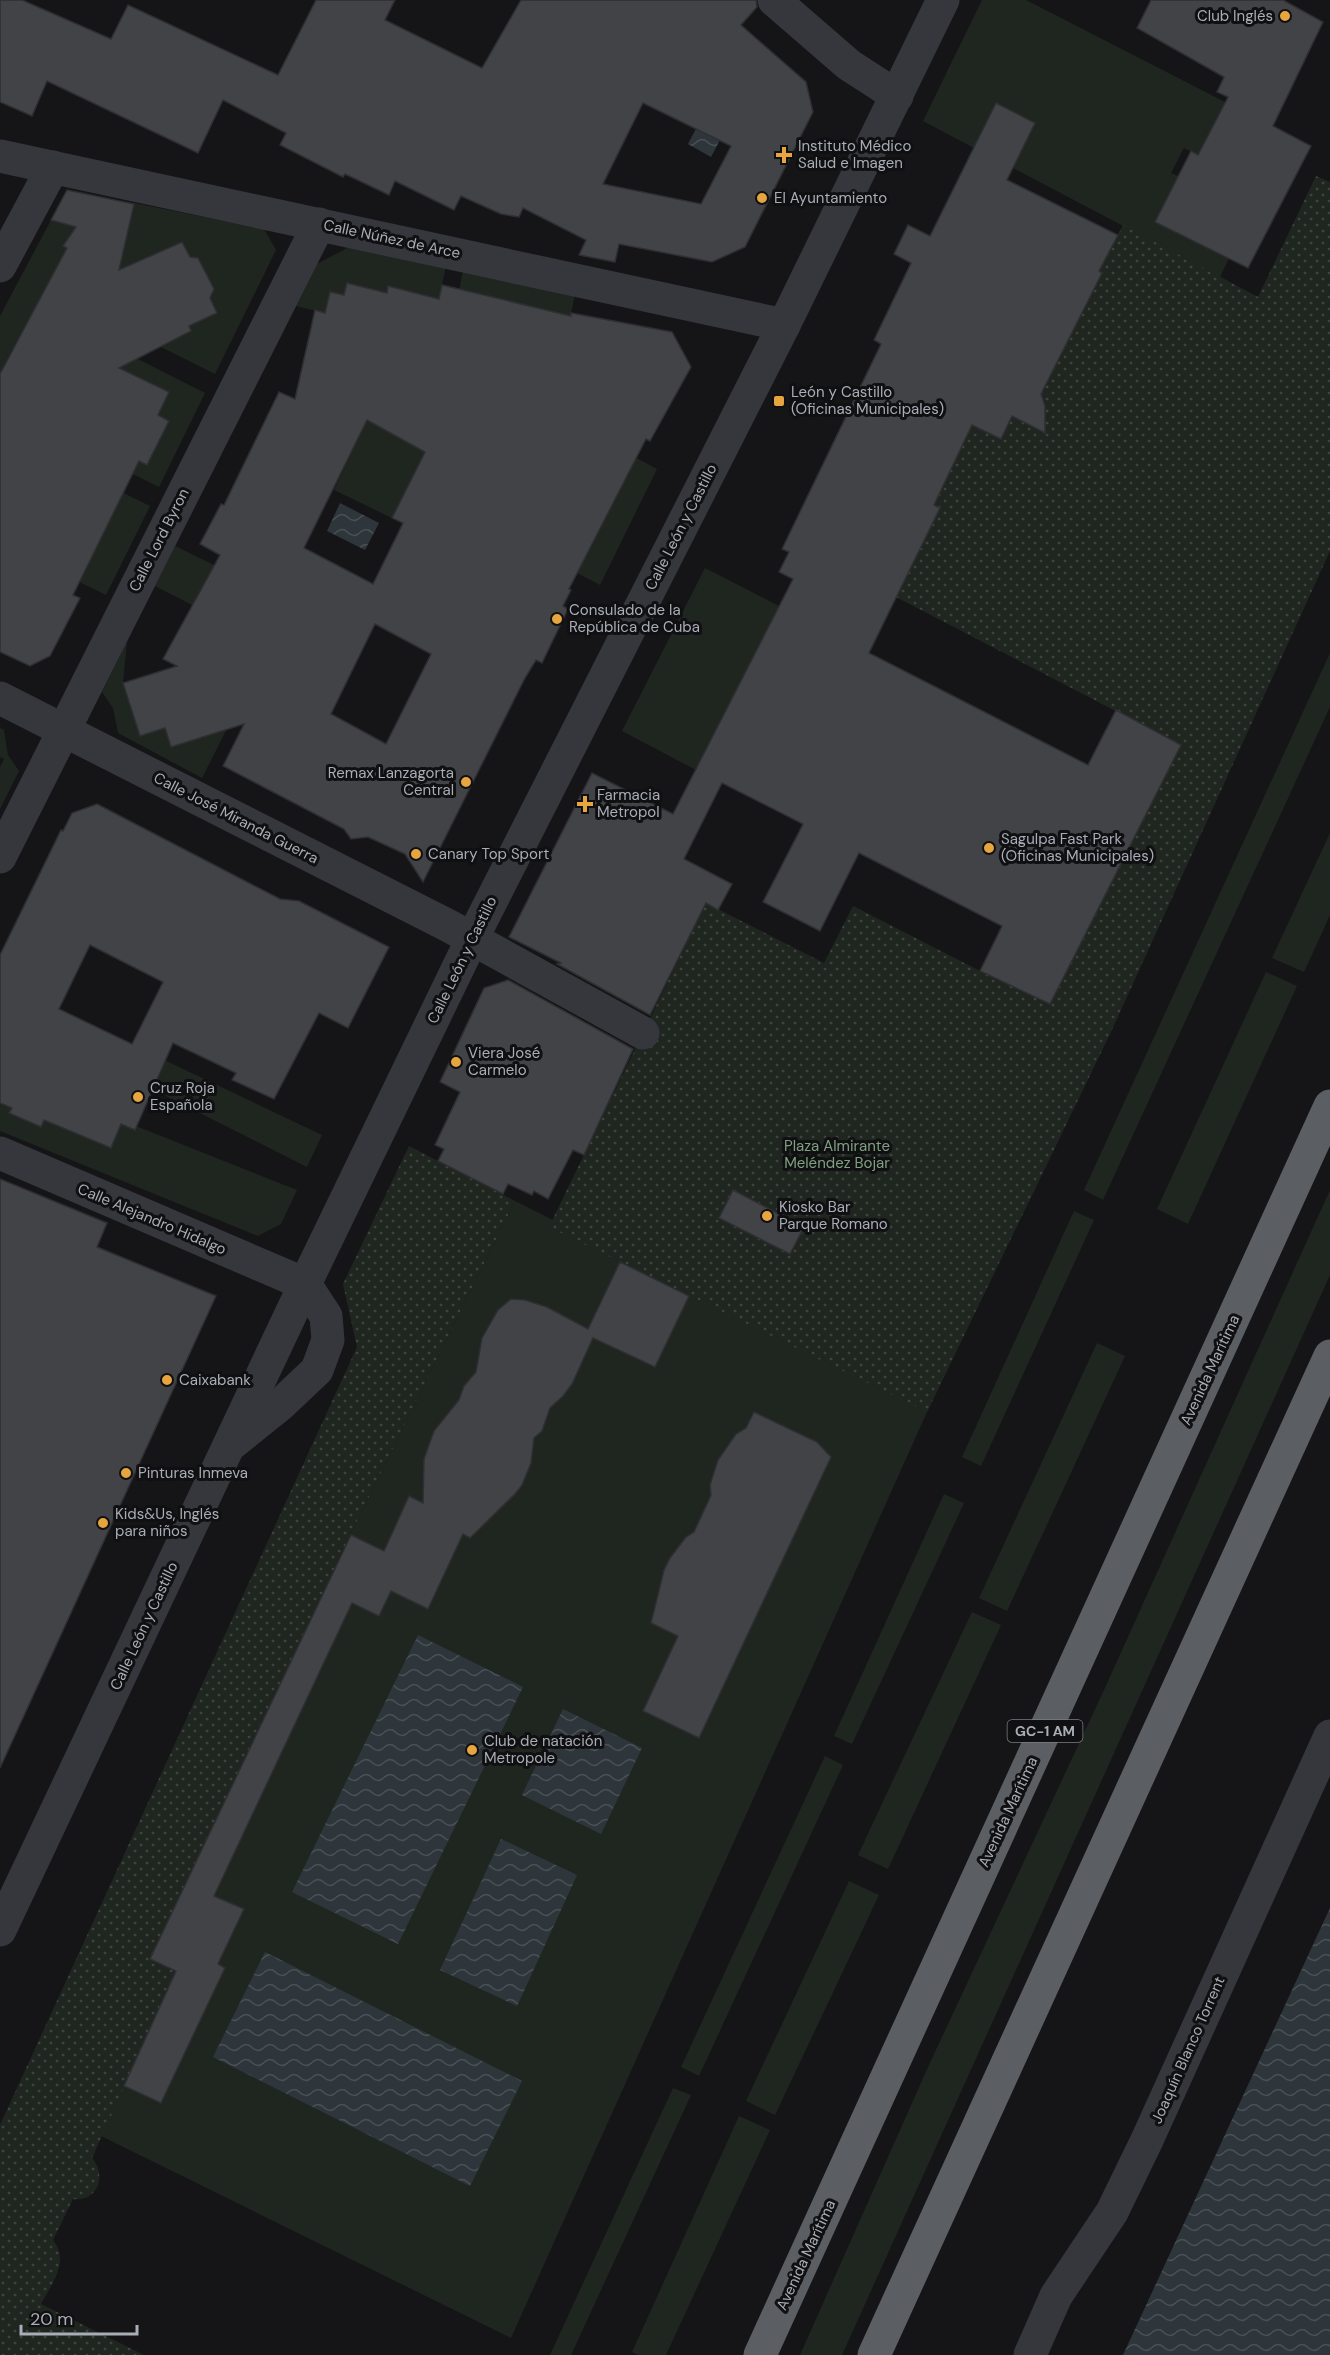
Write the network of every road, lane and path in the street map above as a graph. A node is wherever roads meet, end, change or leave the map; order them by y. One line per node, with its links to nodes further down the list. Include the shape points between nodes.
1 (774, 0): 3 (street, via 849,65)
2 (943, 0): 3 (street, Calle León y Castillo)
3 (897, 96): 8 (street, Calle León y Castillo)
4 (0, 156): 5 (street, Calle Núñez de Arce)
5 (53, 167): 6 (street, Calle Núñez de Arce); 7 (street)
6 (319, 224): 8 (street, Calle Núñez de Arce); 10 (street, Calle Lord Byron)
7 (0, 266)
8 (784, 326): 12 (street, Calle León y Castillo)
9 (0, 698): 10 (street, Calle José Miranda Guerra)
10 (63, 730): 11 (street, Calle Lord Byron); 12 (street, Calle José Miranda Guerra)
11 (0, 857)
12 (472, 939): 13 (street, Calle José Miranda Guerra); 16 (street, Calle León y Castillo)
13 (643, 1033)
14 (1330, 1106): 22 (highway, Avenida Marítima / GC-1 AM)
15 (0, 1154): 16 (street, Calle Alejandro Hidalgo)
16 (305, 1284): 18 (street, Calle León y Castillo); 18 (street, via 326,1316 328,1340 317,1370)
17 (1330, 1356): 23 (highway)
18 (229, 1446): 20 (street, Calle León y Castillo)
19 (1330, 1736): 24 (street, Joaquín Blanco Torrent, via 1112,2212 1056,2296)
20 (8, 1894): 21 (street, Calle León y Castillo)
21 (0, 1930)
22 (760, 2355)
23 (874, 2355)
24 (1029, 2355)

